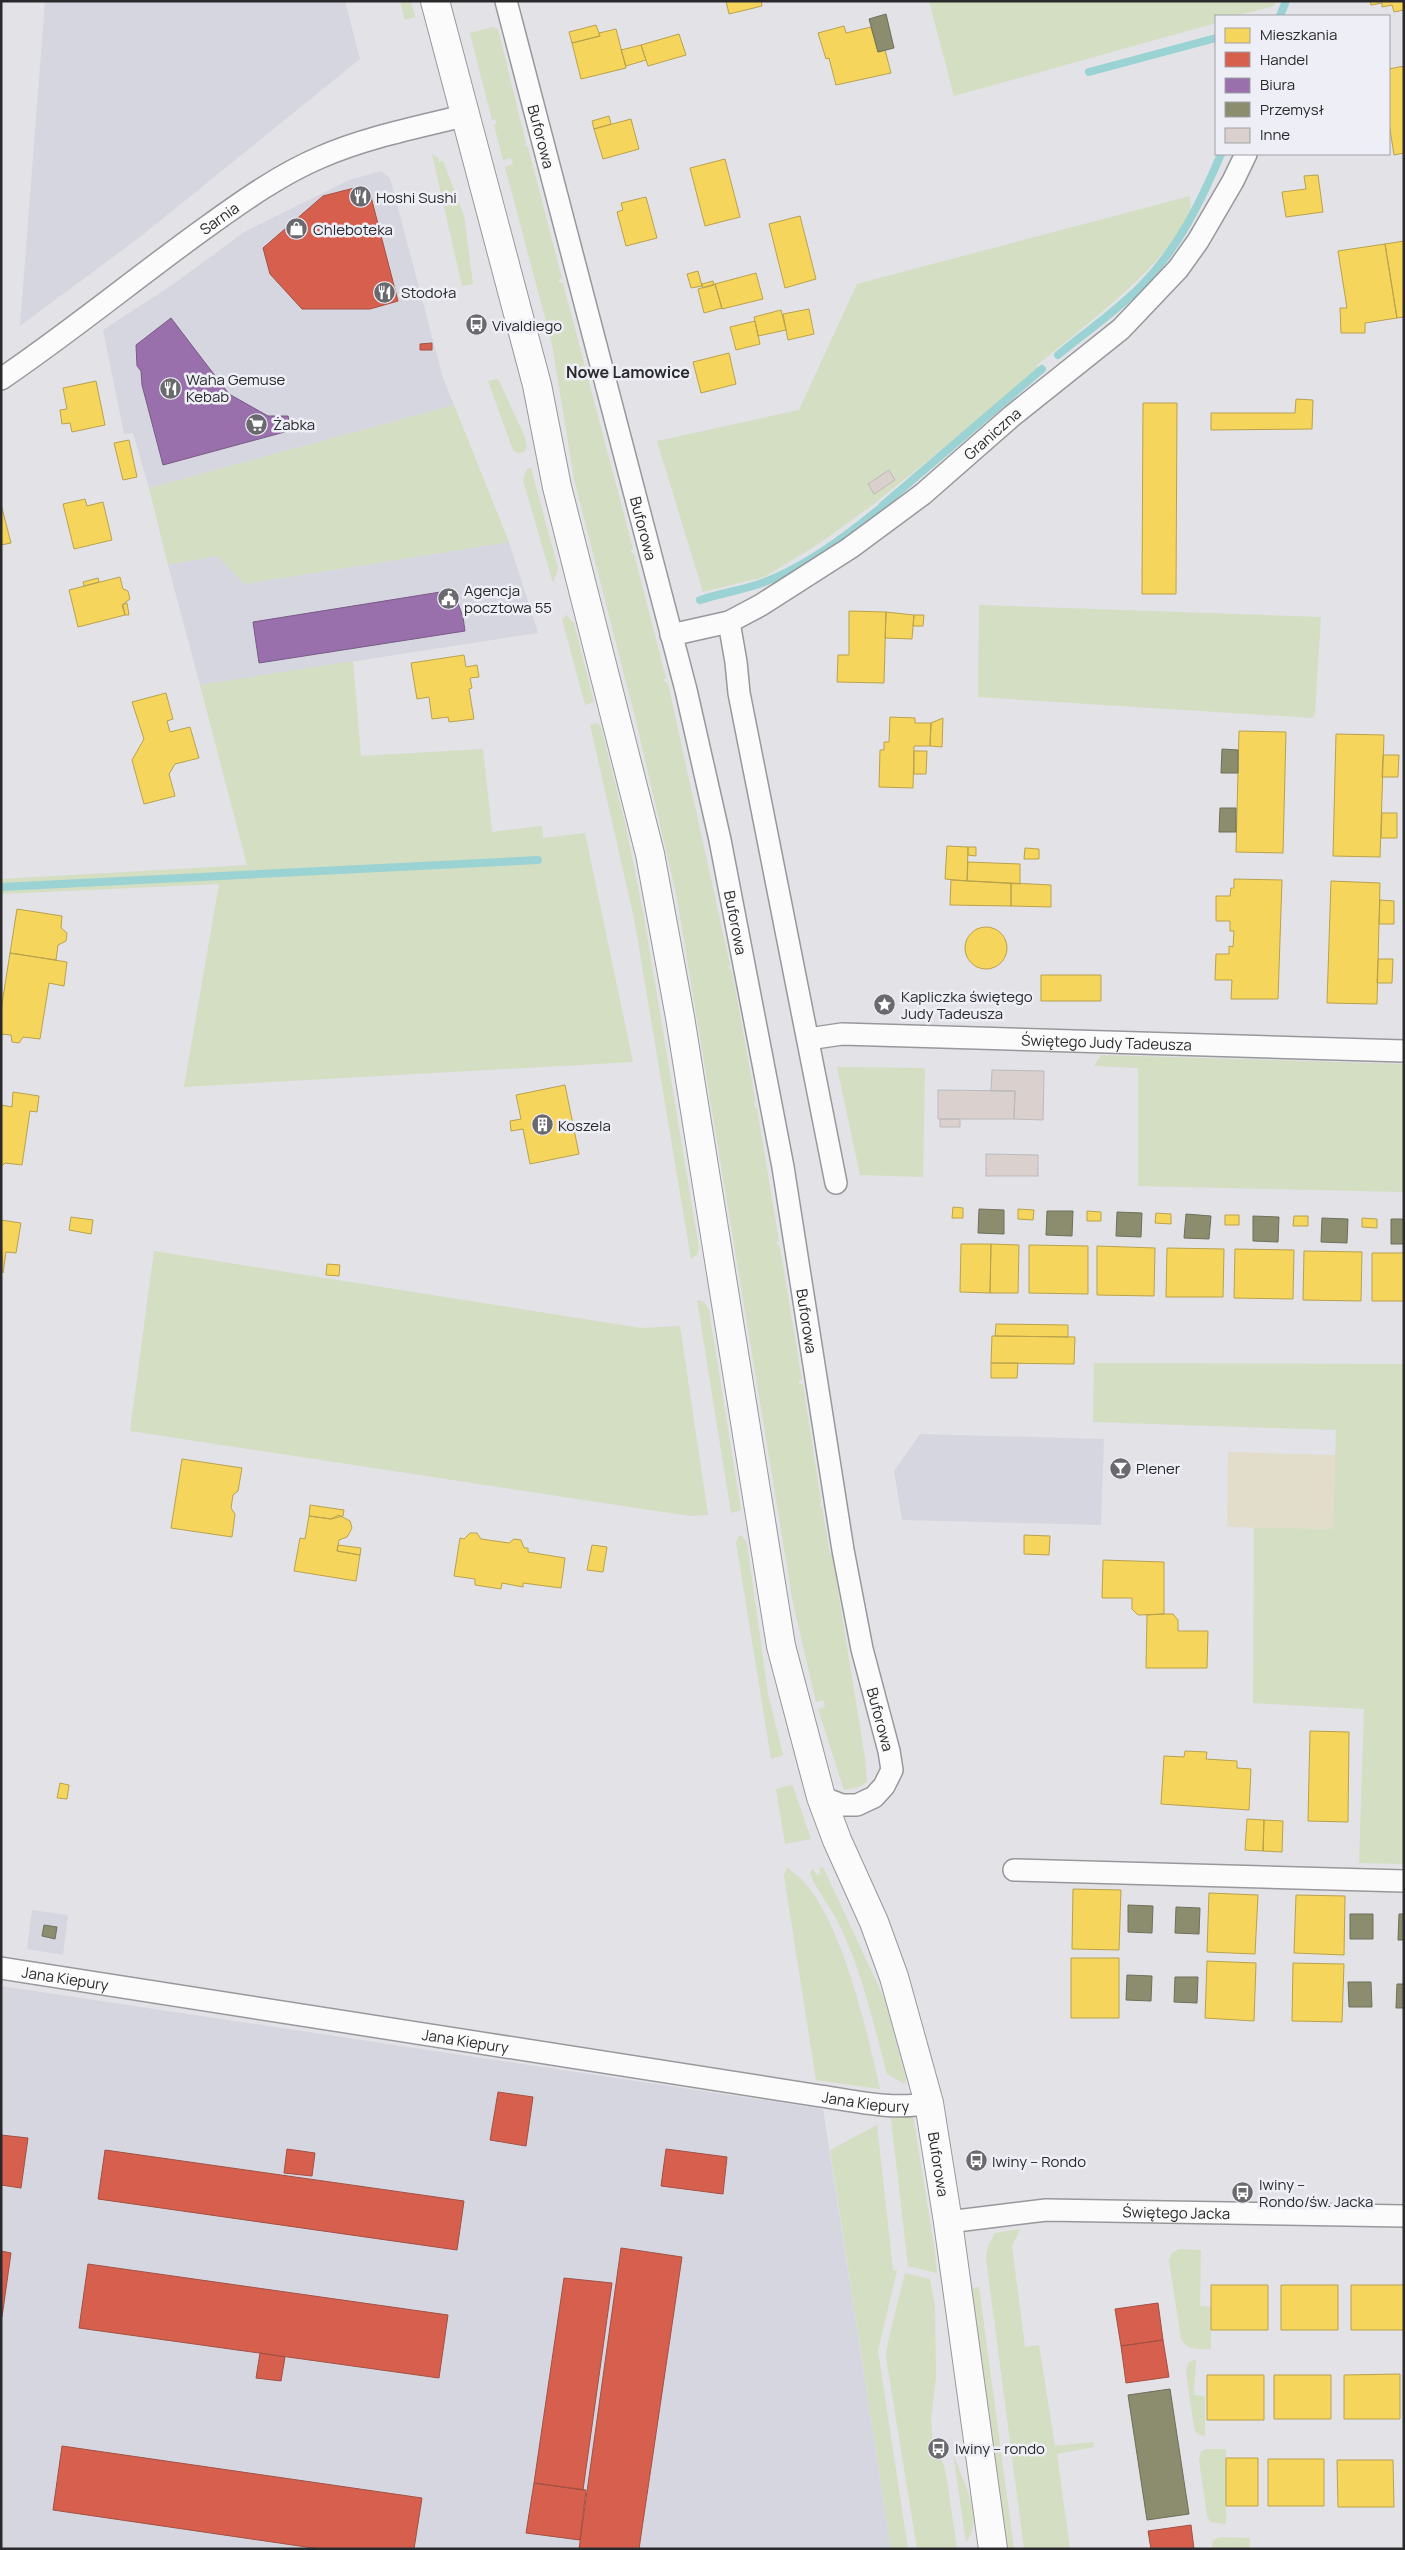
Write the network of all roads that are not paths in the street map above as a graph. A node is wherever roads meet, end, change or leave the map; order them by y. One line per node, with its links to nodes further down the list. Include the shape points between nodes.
1 (436, 1): 3 (main road, Buforowa)
2 (506, 1): 7 (street, Buforowa)
3 (467, 115): 5 (street, Sarnia, via 351,146 293,170 184,243); 11 (main road, Buforowa, via 537,385 557,487 650,854 680,1017 781,1646)
4 (1246, 155): 6 (street, Graniczna, via 1198,241 1178,269 1121,330 1012,416 923,494 850,548)
5 (1, 379)
6 (729, 622): 7 (street, Graniczna); 8 (street, via 739,694)
7 (672, 635): 11 (street, Buforowa, via 707,777 754,1011 797,1250 843,1550 862,1650 892,1770 874,1797 857,1805 842,1805)
8 (808, 1039): 9 (street, Świętego Judy Tadeusza, via 842,1034); 10 (street)
9 (1404, 1050)
10 (836, 1183)
11 (821, 1797): 15 (main road, Buforowa, via 894,1977)
12 (1014, 1870): 13 (street)
13 (1404, 1881)
14 (1, 1968): 15 (street, Jana Kiepury, via 814,2095 887,2104)
15 (929, 2103): 17 (main road, Buforowa)
16 (1404, 2216): 17 (street, Świętego Jacka, via 1046,2210)
17 (948, 2222): 18 (main road, Buforowa)
18 (993, 2549)

